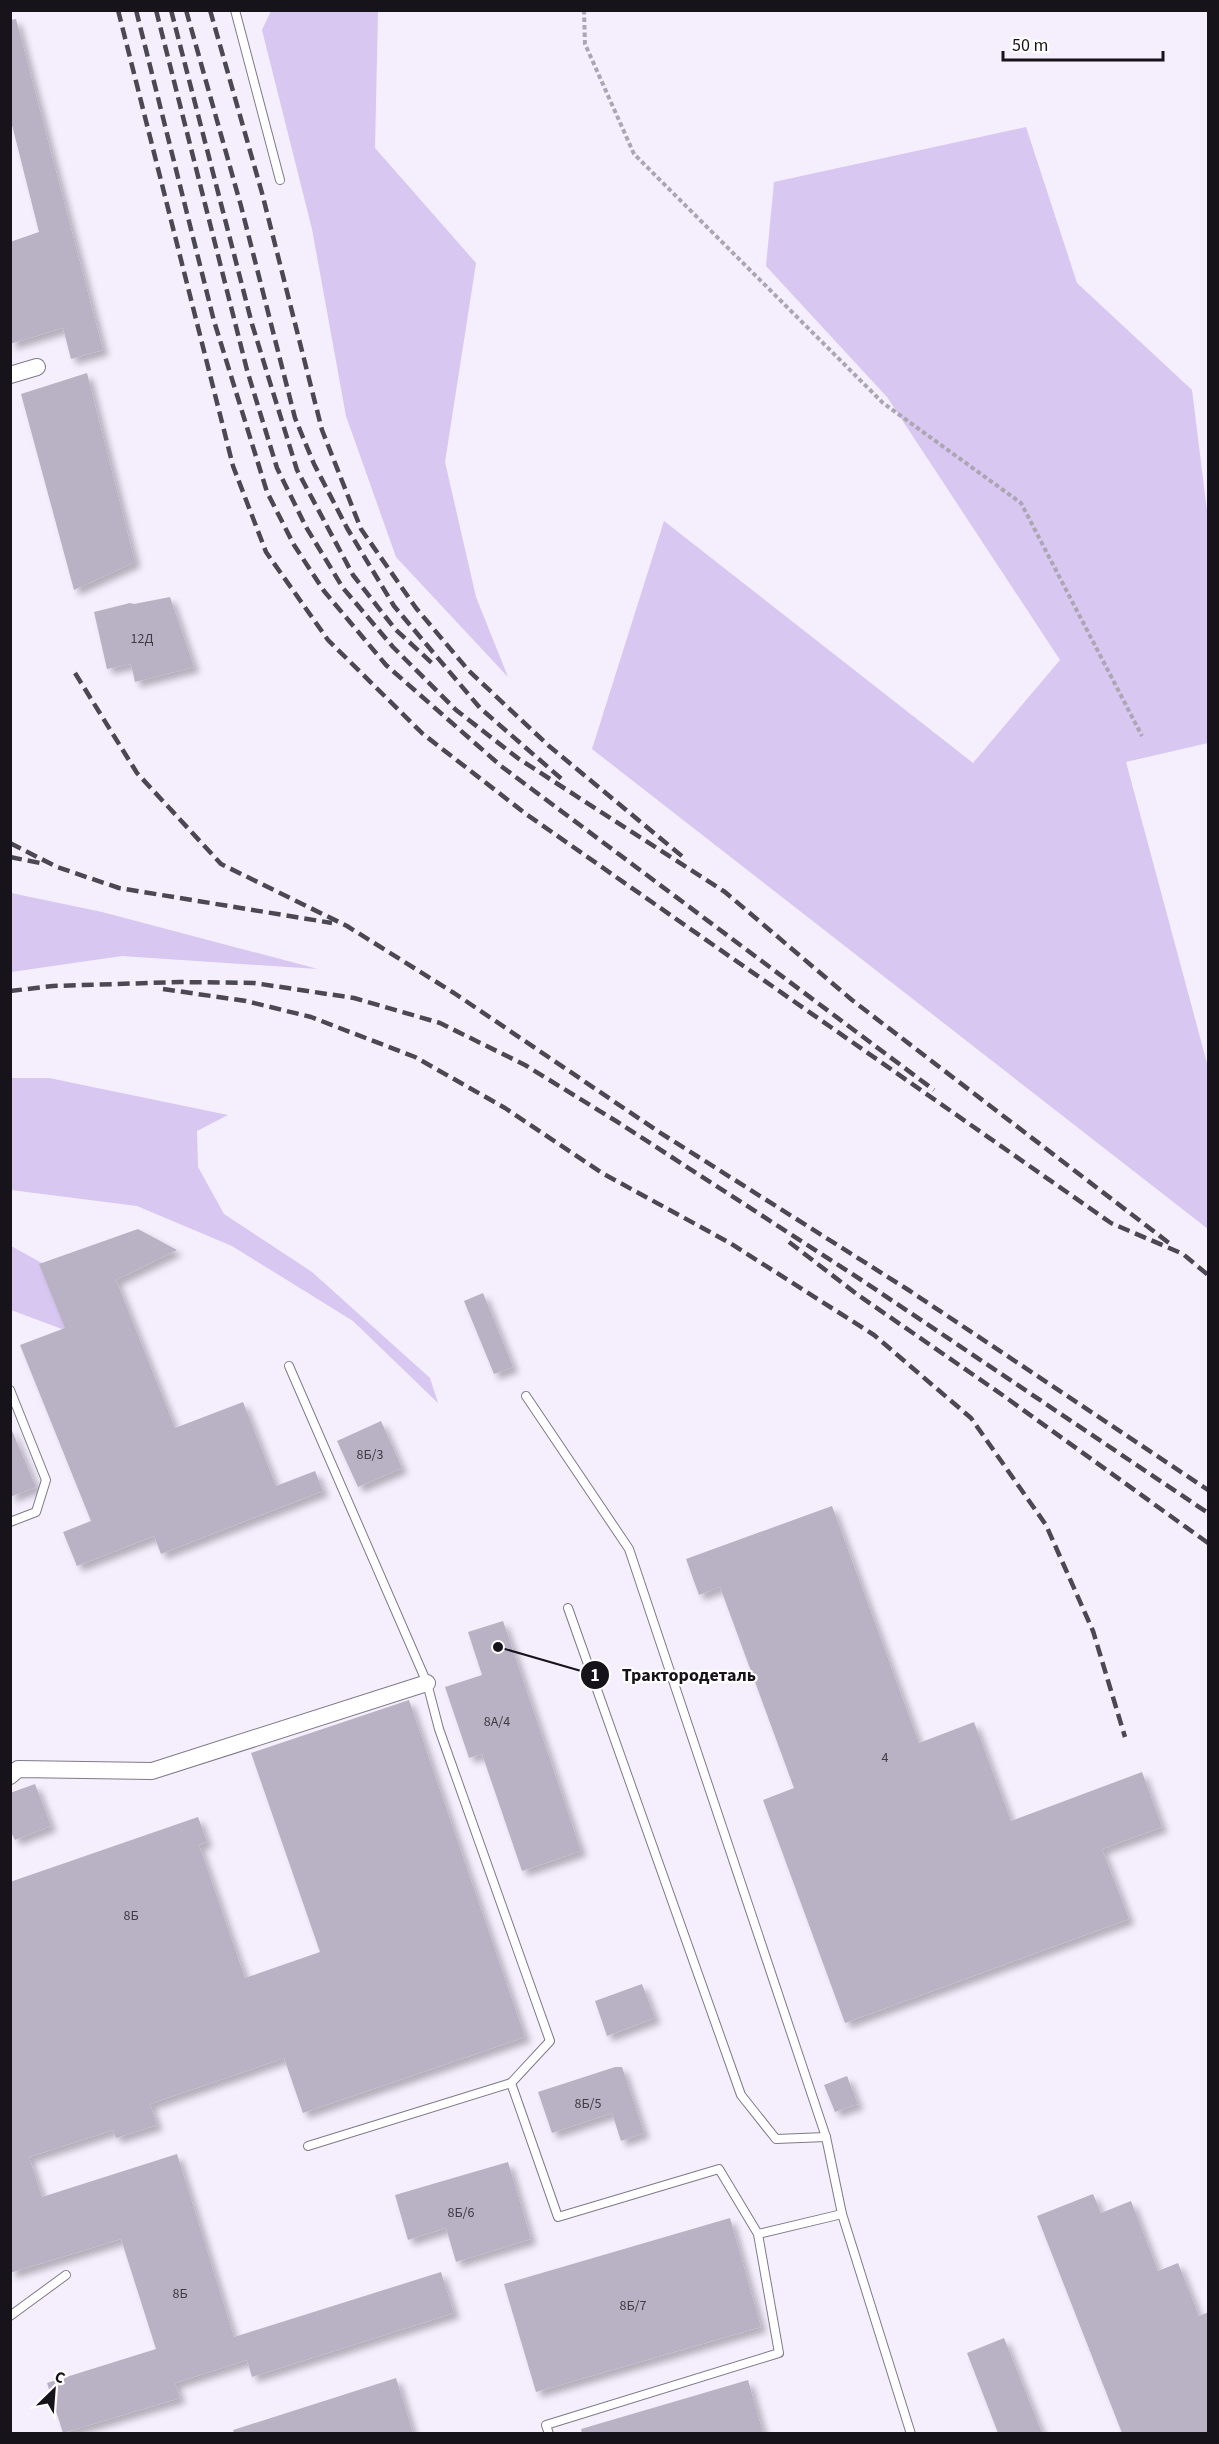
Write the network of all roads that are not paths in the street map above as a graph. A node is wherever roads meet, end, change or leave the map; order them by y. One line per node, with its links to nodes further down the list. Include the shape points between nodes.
1 (235, 10): 2 (lane)
2 (280, 180)
3 (37, 367): 4 (street)
4 (10, 375)
5 (289, 1366): 10 (lane)
6 (10, 1390): 8 (lane, via 46,1480 36,1512)
7 (526, 1396): 13 (lane, via 629,1549)
8 (10, 1522)
9 (568, 1608): 13 (lane, via 741,2095 776,2139)
10 (427, 1683): 11 (street, via 152,1770 18,1768); 12 (lane, via 439,1729 550,2041)
11 (10, 1776)
12 (511, 2083): 14 (lane); 16 (lane, via 558,2217 719,2169)
13 (826, 2137): 15 (lane)
14 (308, 2146)
15 (842, 2214): 16 (lane); 20 (lane)
16 (758, 2234): 19 (lane, via 779,2353 546,2425)
17 (66, 2276): 18 (lane)
18 (10, 2316)
19 (549, 2433)
20 (911, 2433)

